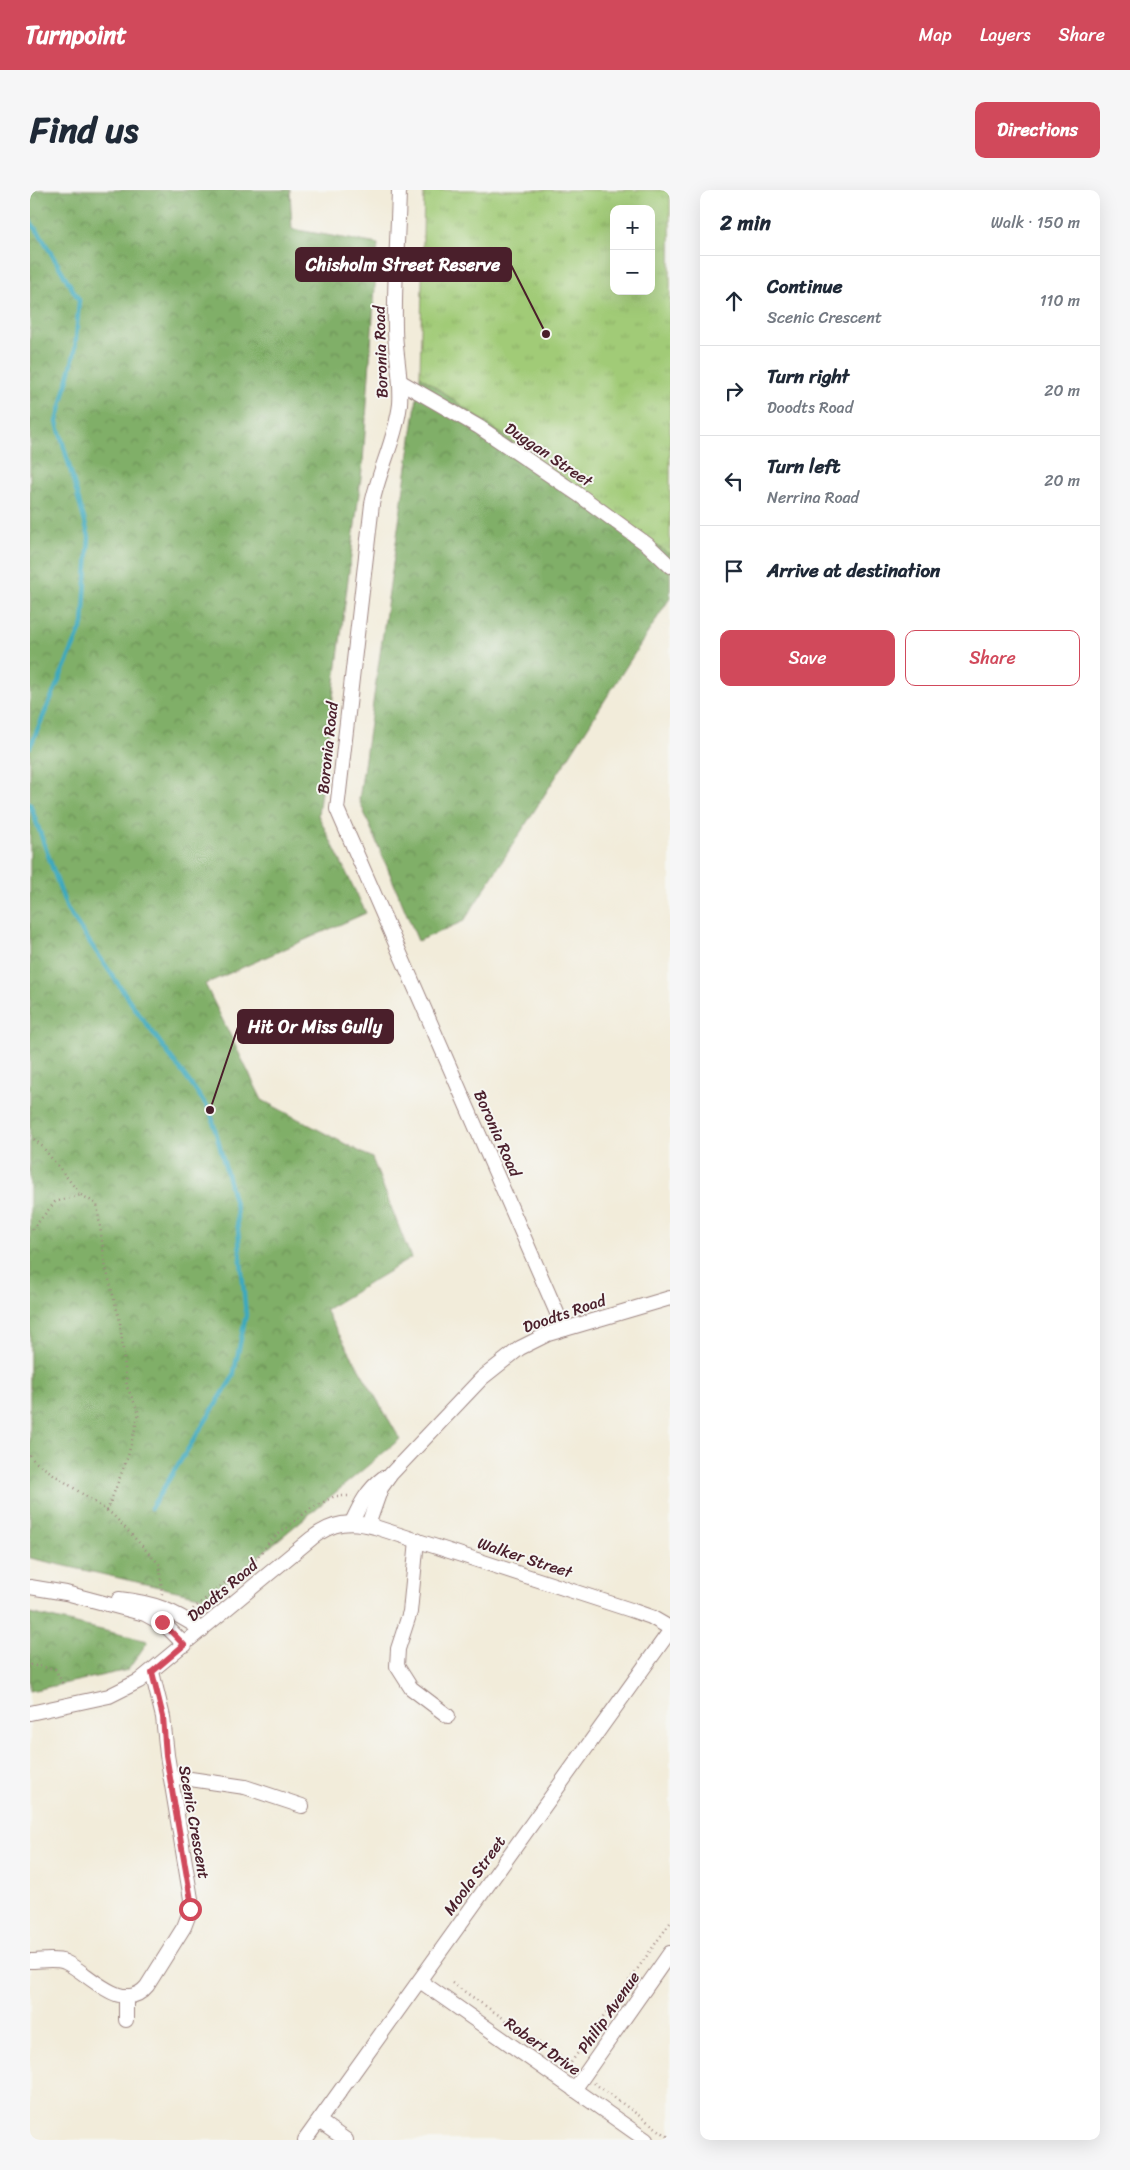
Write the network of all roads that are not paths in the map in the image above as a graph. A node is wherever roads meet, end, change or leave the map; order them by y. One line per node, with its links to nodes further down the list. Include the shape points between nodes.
1 (399, 190): 2 (street, Boronia Road, via 394,324)
2 (401, 382): 3 (street, Duggan Street, via 479,427 582,497 648,545); 5 (street, Boronia Road, via 397,423 372,504 337,809)
3 (670, 566)
4 (670, 1298): 5 (street, Doodts Road)
5 (564, 1329): 6 (street, Doodts Road, via 532,1341 499,1364)
6 (397, 1467): 7 (street, Doodts Road, via 374,1485); 8 (street, Doodts Road, via 381,1488)
7 (352, 1522): 8 (street, Doodts Road); 13 (street, Doodts Road, via 333,1525 320,1532)
8 (368, 1525): 9 (street, Walker Street)
9 (417, 1540): 12 (street, Walker Street, via 645,1614); 17 (street, via 410,1612 398,1649 397,1666 413,1691)
10 (30, 1587): 11 (street)
11 (66, 1593): 13 (street, via 161,1607); 14 (street, via 151,1616 166,1625)
12 (670, 1629): 22 (street, Moola Street)
13 (202, 1630): 14 (street, Doodts Road)
14 (184, 1645): 15 (street, Doodts Road)
15 (152, 1672): 16 (street, Doodts Road, via 109,1696); 18 (street, Scenic Crescent, via 163,1717)
16 (30, 1713)
17 (448, 1716)
18 (170, 1776): 19 (street, via 245,1787); 23 (street, Scenic Crescent, via 190,1909 182,1932 148,1986 141,1992)
19 (302, 1806)
20 (670, 1953): 25 (street, Philip Avenue)
21 (30, 1961): 23 (street, via 64,1962 108,1991)
22 (420, 1981): 25 (street, Robert Drive); 26 (street, Moola Street)
23 (126, 1996): 24 (street)
24 (126, 2020)
25 (574, 2090): 29 (street, Robert Drive)
26 (319, 2121): 27 (street, Moola Street); 28 (street)
27 (305, 2140)
28 (346, 2140)
29 (646, 2140)

